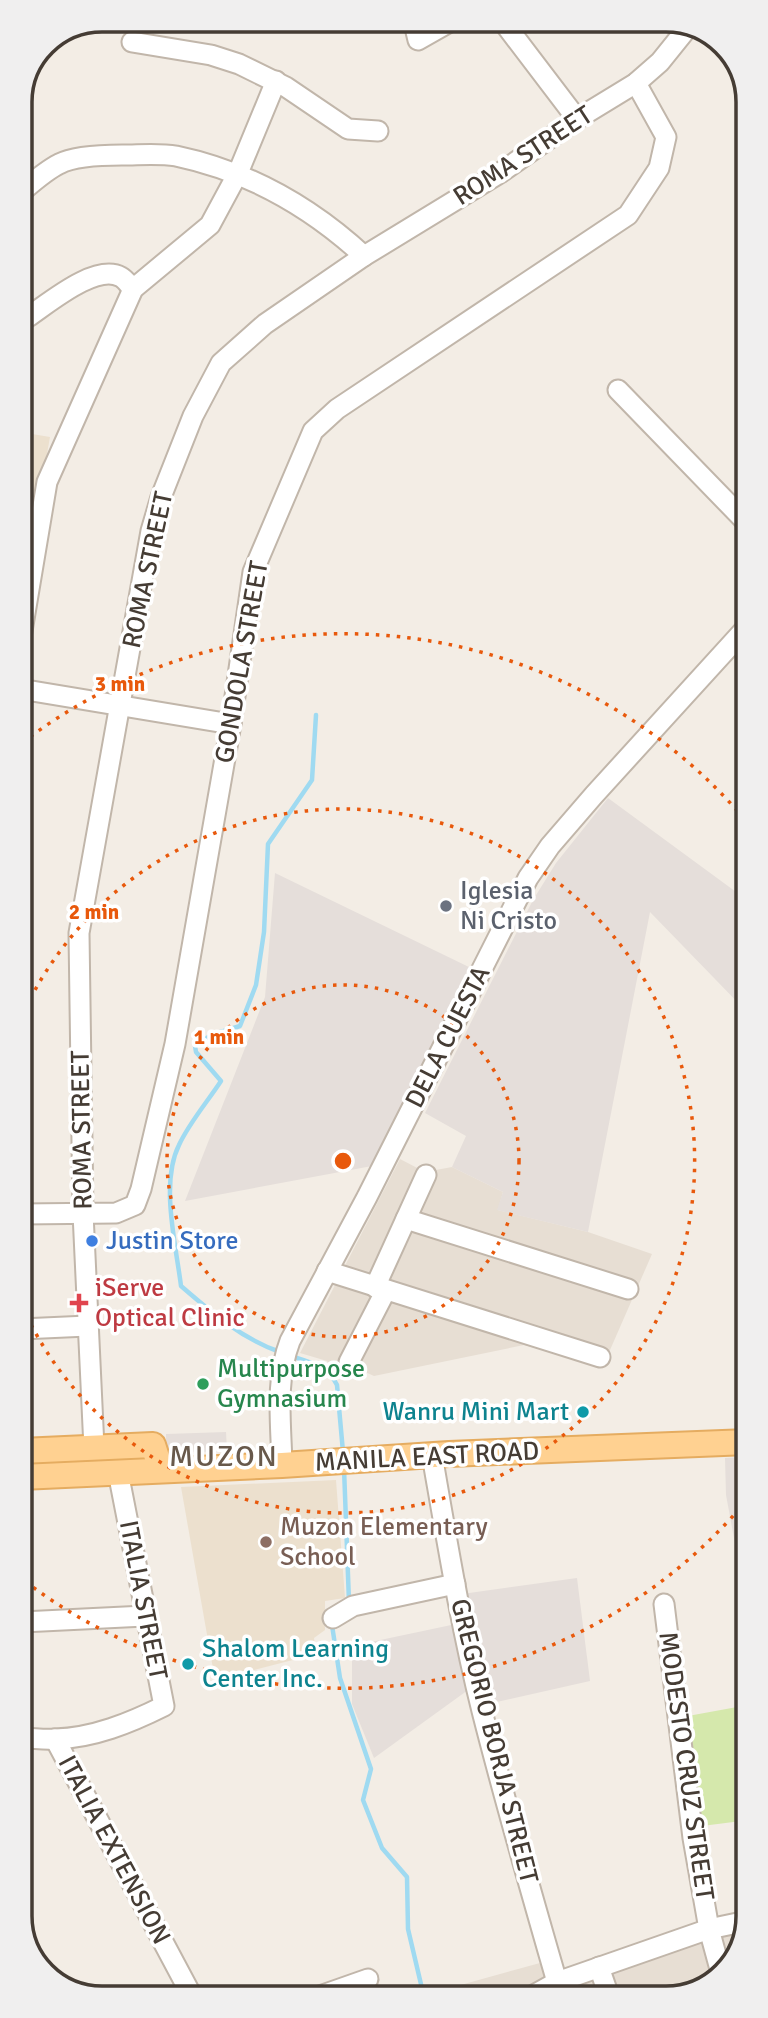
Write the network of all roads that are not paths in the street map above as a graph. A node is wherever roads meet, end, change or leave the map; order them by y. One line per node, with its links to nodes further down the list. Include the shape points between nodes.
1 (416, 32): 2 (street, via 418,40)
2 (432, 32)
3 (512, 32): 8 (street)
4 (683, 34): 7 (street, ROMA STREET)
5 (132, 42): 6 (street, via 211,55)
6 (276, 81): 9 (street, via 348,129); 10 (street)
7 (636, 83): 8 (street, ROMA STREET); 21 (street, GONDOLA STREET, via 666,137 659,167 628,215 337,409 313,431 253,572)
8 (577, 119): 12 (street, ROMA STREET, via 500,173)
9 (378, 131)
10 (237, 173): 11 (street, via 174,156 100,155 60,163); 12 (street, via 317,217); 13 (street, via 210,225)
11 (32, 184)
12 (364, 256): 20 (street, ROMA STREET, via 265,324 221,363 193,416 151,531)
13 (133, 289): 14 (street, via 120,276 98,274); 17 (street, via 47,482)
14 (32, 314)
15 (618, 390): 16 (street)
16 (736, 512)
17 (32, 571)
18 (736, 639): 26 (street, DELA CUESTA, via 594,795 528,878)
19 (32, 692): 20 (street)
20 (121, 706): 21 (street); 23 (street, ROMA STREET, via 79,933)
21 (231, 724): 23 (street, GONDOLA STREET, via 175,1044 141,1189 135,1205 116,1213)
22 (426, 1175): 25 (street)
23 (83, 1213): 24 (street, GONDOLA STREET); 29 (street, ROMA STREET)
24 (32, 1214)
25 (406, 1219): 27 (street); 28 (street)
26 (327, 1271): 27 (street); 37 (street, DELA CUESTA, via 283,1360)
27 (380, 1289): 31 (street); 32 (street)
28 (628, 1289)
29 (88, 1326): 30 (street); 34 (street, ROMA STREET)
30 (32, 1328)
31 (600, 1357)
32 (349, 1362)
33 (736, 1442): 36 (main road, MANILA EAST ROAD)
34 (94, 1447): 35 (main road); 38 (main road, via 153,1445); 39 (main road)
35 (32, 1450)
36 (432, 1455): 37 (main road, MANILA EAST ROAD); 41 (street, GREGORIO BORJA STREET)
37 (282, 1465): 38 (main road, MANILA EAST ROAD)
38 (161, 1470): 39 (main road, MANILA EAST ROAD)
39 (106, 1473): 40 (main road, MANILA EAST ROAD); 43 (street, ITALIA STREET)
40 (32, 1477)
41 (455, 1584): 44 (street, via 353,1606); 53 (street, GREGORIO BORJA STREET, via 515,1838)
42 (664, 1604): 49 (street, MODESTO CRUZ STREET)
43 (145, 1616): 45 (street); 47 (street, ITALIA STREET, via 164,1706 86,1736)
44 (333, 1618)
45 (32, 1622)
46 (32, 1738): 47 (street, ITALIA STREET)
47 (55, 1739): 54 (street, ITALIA EXTENSION)
48 (735, 1923): 49 (street)
49 (709, 1929): 50 (street, MODESTO CRUZ STREET); 51 (street)
50 (718, 1963)
51 (599, 1967): 53 (street); 57 (street)
52 (368, 1979): 55 (street)
53 (557, 1982): 56 (street)
54 (187, 1986)
55 (348, 1986)
56 (550, 1986)
57 (606, 1986)

